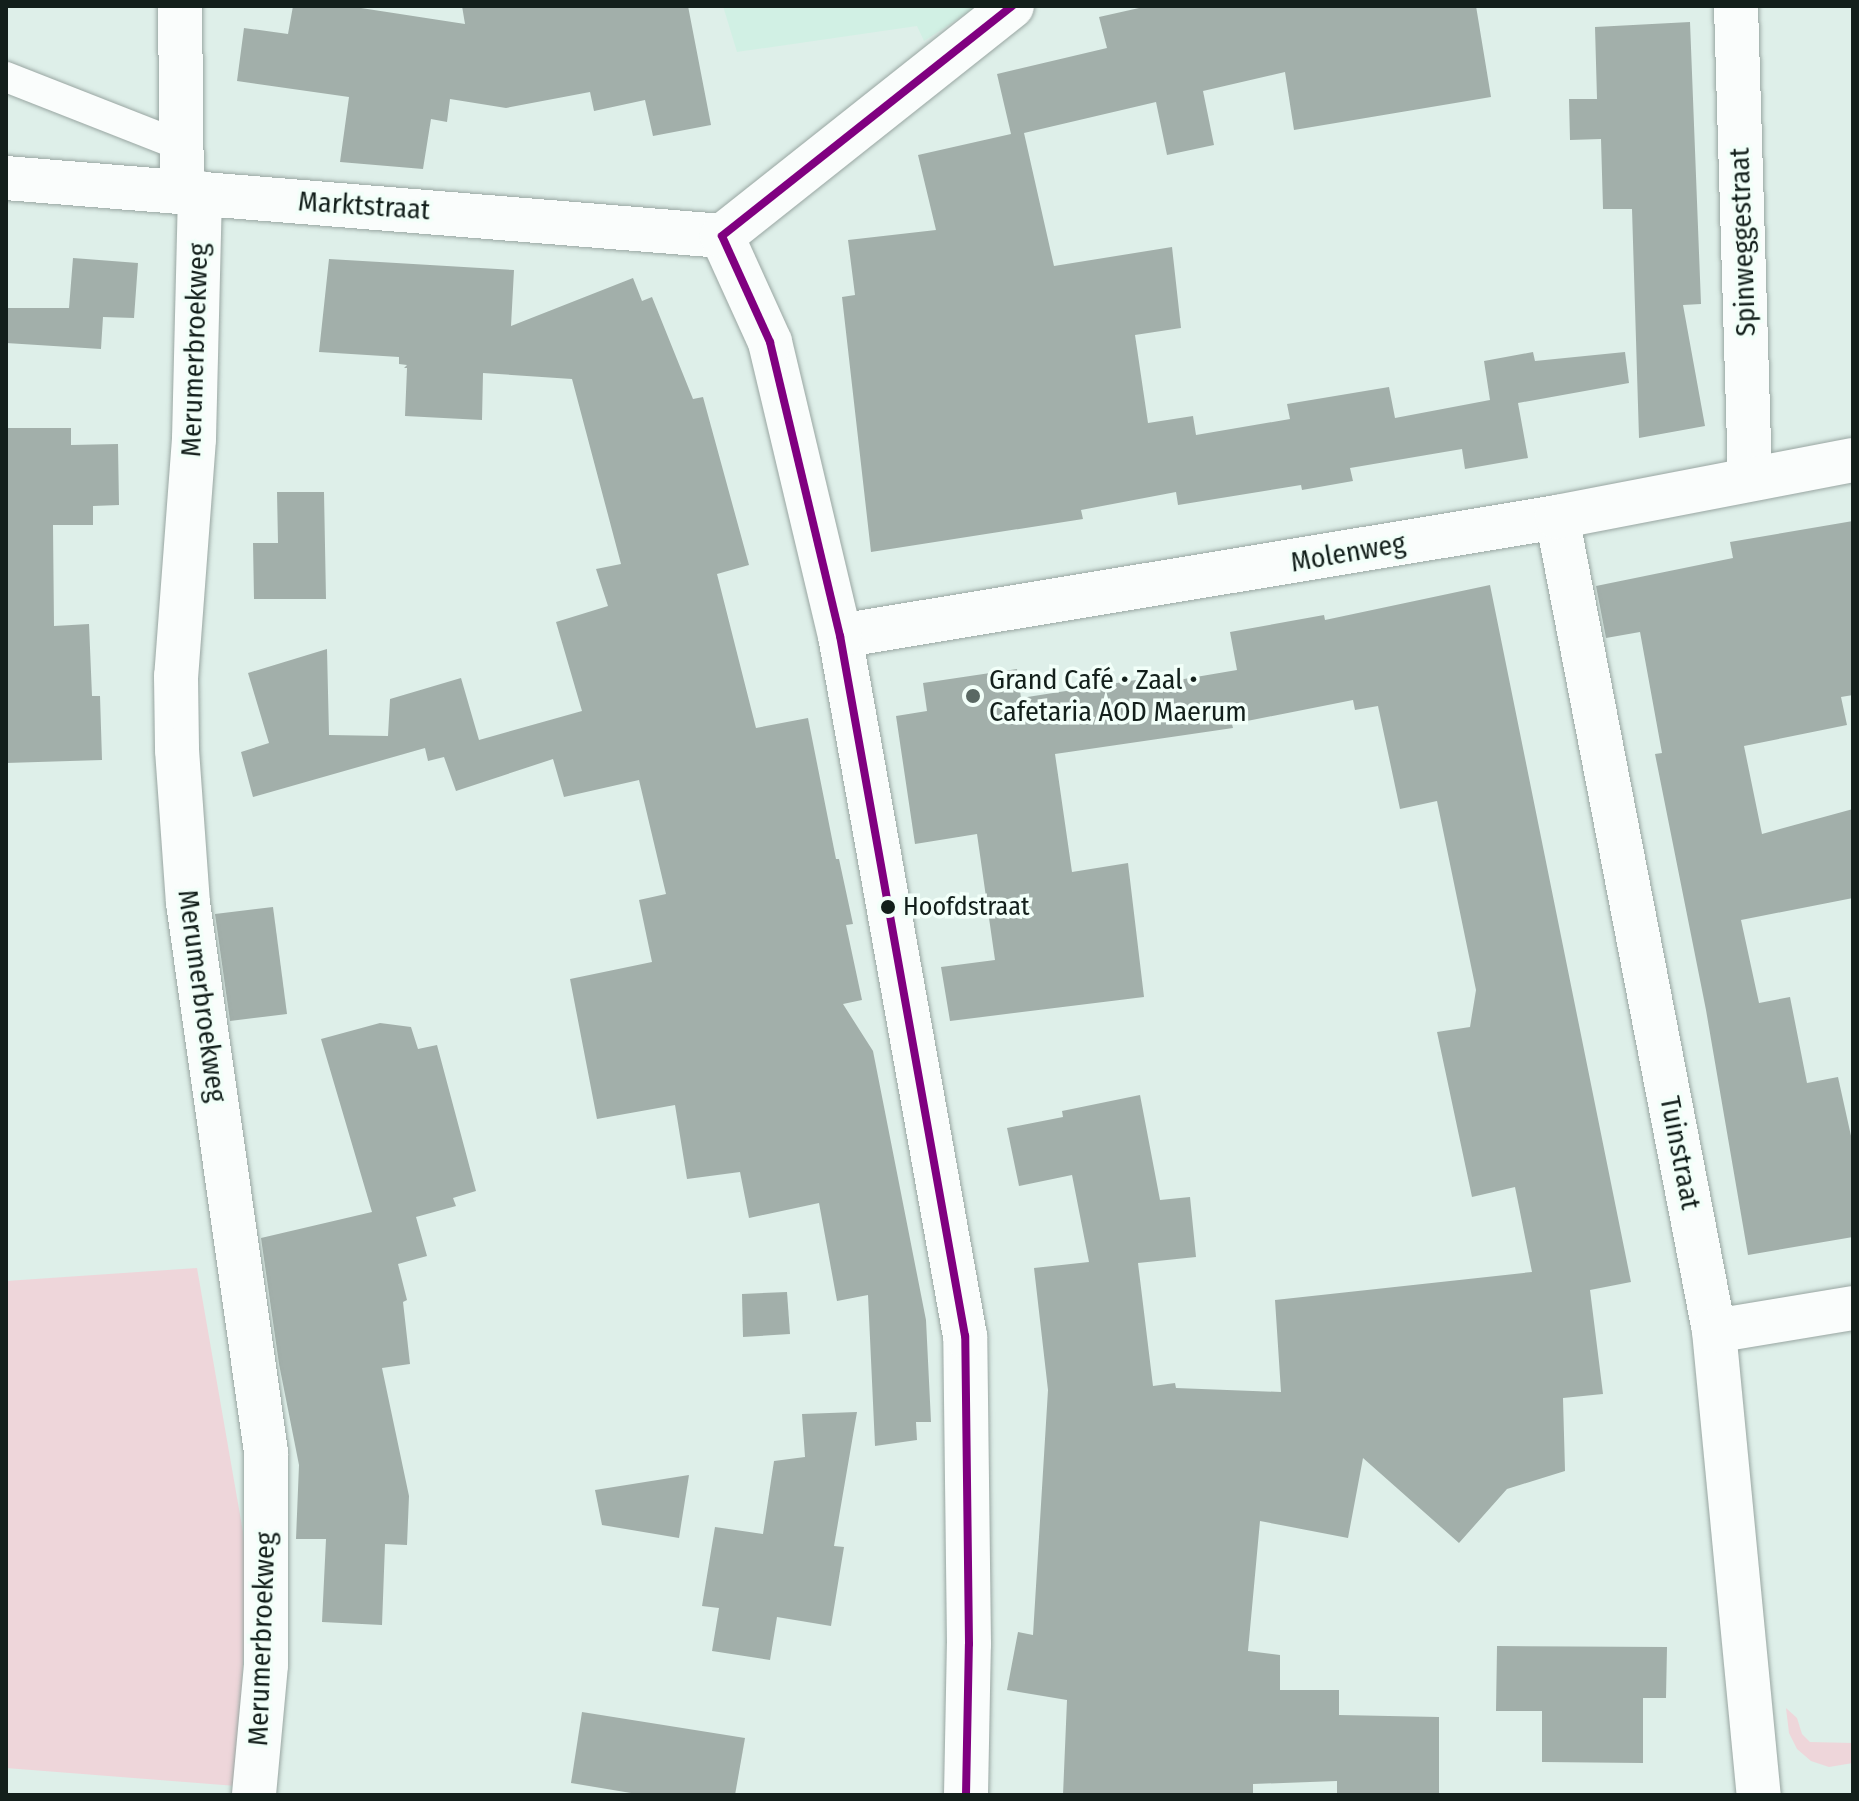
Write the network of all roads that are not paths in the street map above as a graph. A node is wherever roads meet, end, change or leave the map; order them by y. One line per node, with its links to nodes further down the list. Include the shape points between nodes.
1 (180, 6): 5 (street, Merumerbroekweg)
2 (1012, 6): 8 (street)
3 (1736, 6): 10 (street, Spinweggestraat)
4 (6, 77): 5 (lane)
5 (182, 146): 7 (street, Merumerbroekweg)
6 (6, 178): 7 (street, Marktstraat)
7 (191, 192): 8 (street, Marktstraat); 15 (street, Merumerbroekweg, via 194,439 176,676 177,750 188,903 266,1452 266,1665)
8 (722, 236): 12 (street, via 770,342)
9 (1853, 460): 10 (street, Molenweg)
10 (1750, 478): 11 (street, Molenweg)
11 (1557, 517): 12 (street, Molenweg); 14 (street, Tuinstraat)
12 (840, 636): 16 (street, via 965,1336)
13 (1853, 1308): 14 (street)
14 (1714, 1331): 17 (street, Tuinstraat)
15 (254, 1795)
16 (966, 1795)
17 (1759, 1795)

